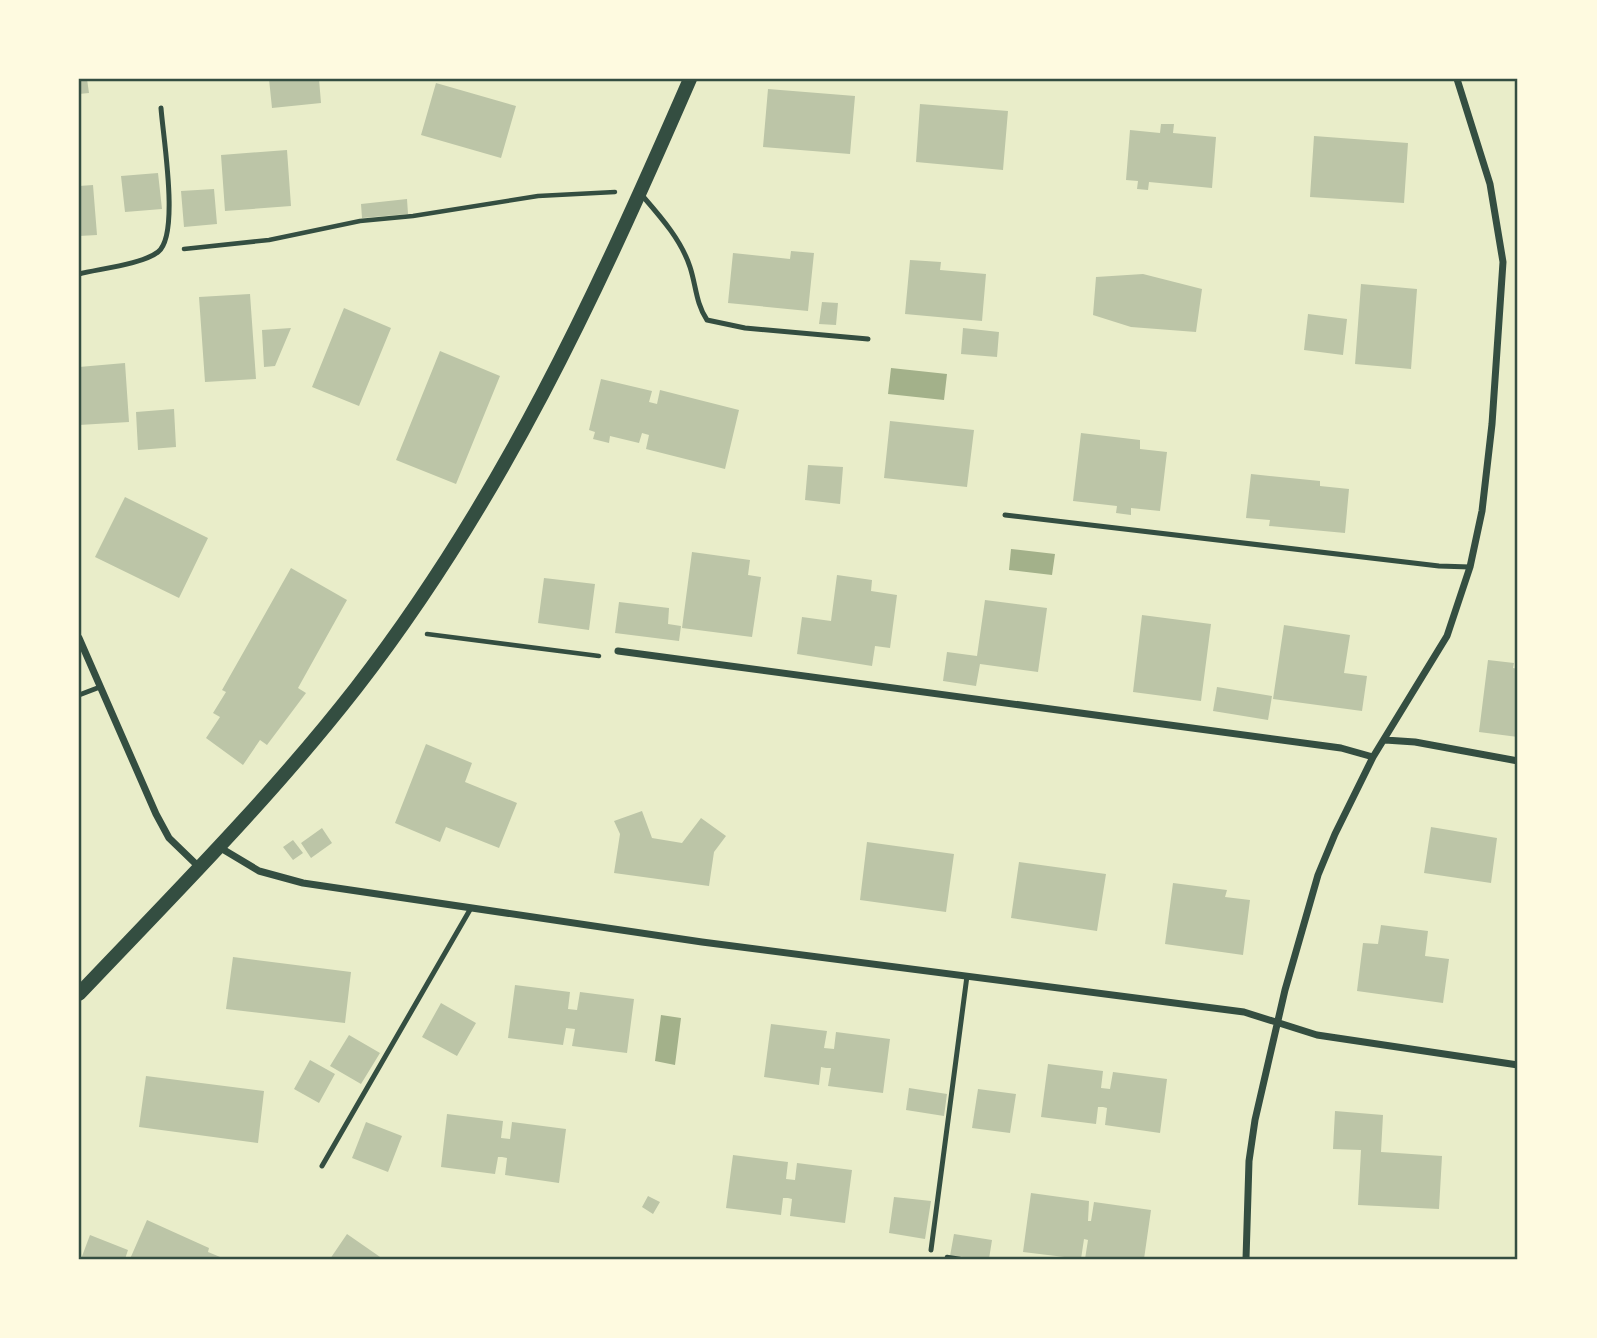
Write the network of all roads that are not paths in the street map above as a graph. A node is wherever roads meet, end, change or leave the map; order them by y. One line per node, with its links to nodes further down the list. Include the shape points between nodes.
1 (690, 79): 4 (main road)
2 (1457, 79): 8 (street, via 1490,184 1503,262 1492,424)
3 (161, 108): 5 (lane, via 170,222 166,244 156,254)
4 (640, 193): 6 (lane, via 675,237 690,265 699,309 707,320); 16 (main road, via 580,326 473,520 357,687)
5 (79, 274)
6 (868, 340)
7 (1005, 515): 8 (lane)
8 (1470, 567): 13 (street, via 1447,636)
9 (79, 638): 11 (street)
10 (618, 651): 14 (street, via 1341,748)
11 (100, 687): 12 (lane); 17 (street, via 169,838)
12 (79, 695)
13 (1385, 740): 14 (street); 15 (street)
14 (1373, 757): 21 (street, via 1318,875)
15 (1518, 761)
16 (219, 847): 17 (main road); 18 (street, via 259,871 303,883)
17 (200, 867): 20 (main road)
18 (471, 908): 19 (street); 23 (lane)
19 (967, 976): 21 (street, via 1244,1012); 24 (lane)
20 (79, 994)
21 (1277, 1023): 22 (street, via 1317,1035); 25 (street, via 1249,1161)
22 (1518, 1065)
23 (322, 1166)
24 (931, 1250)
25 (1246, 1259)

